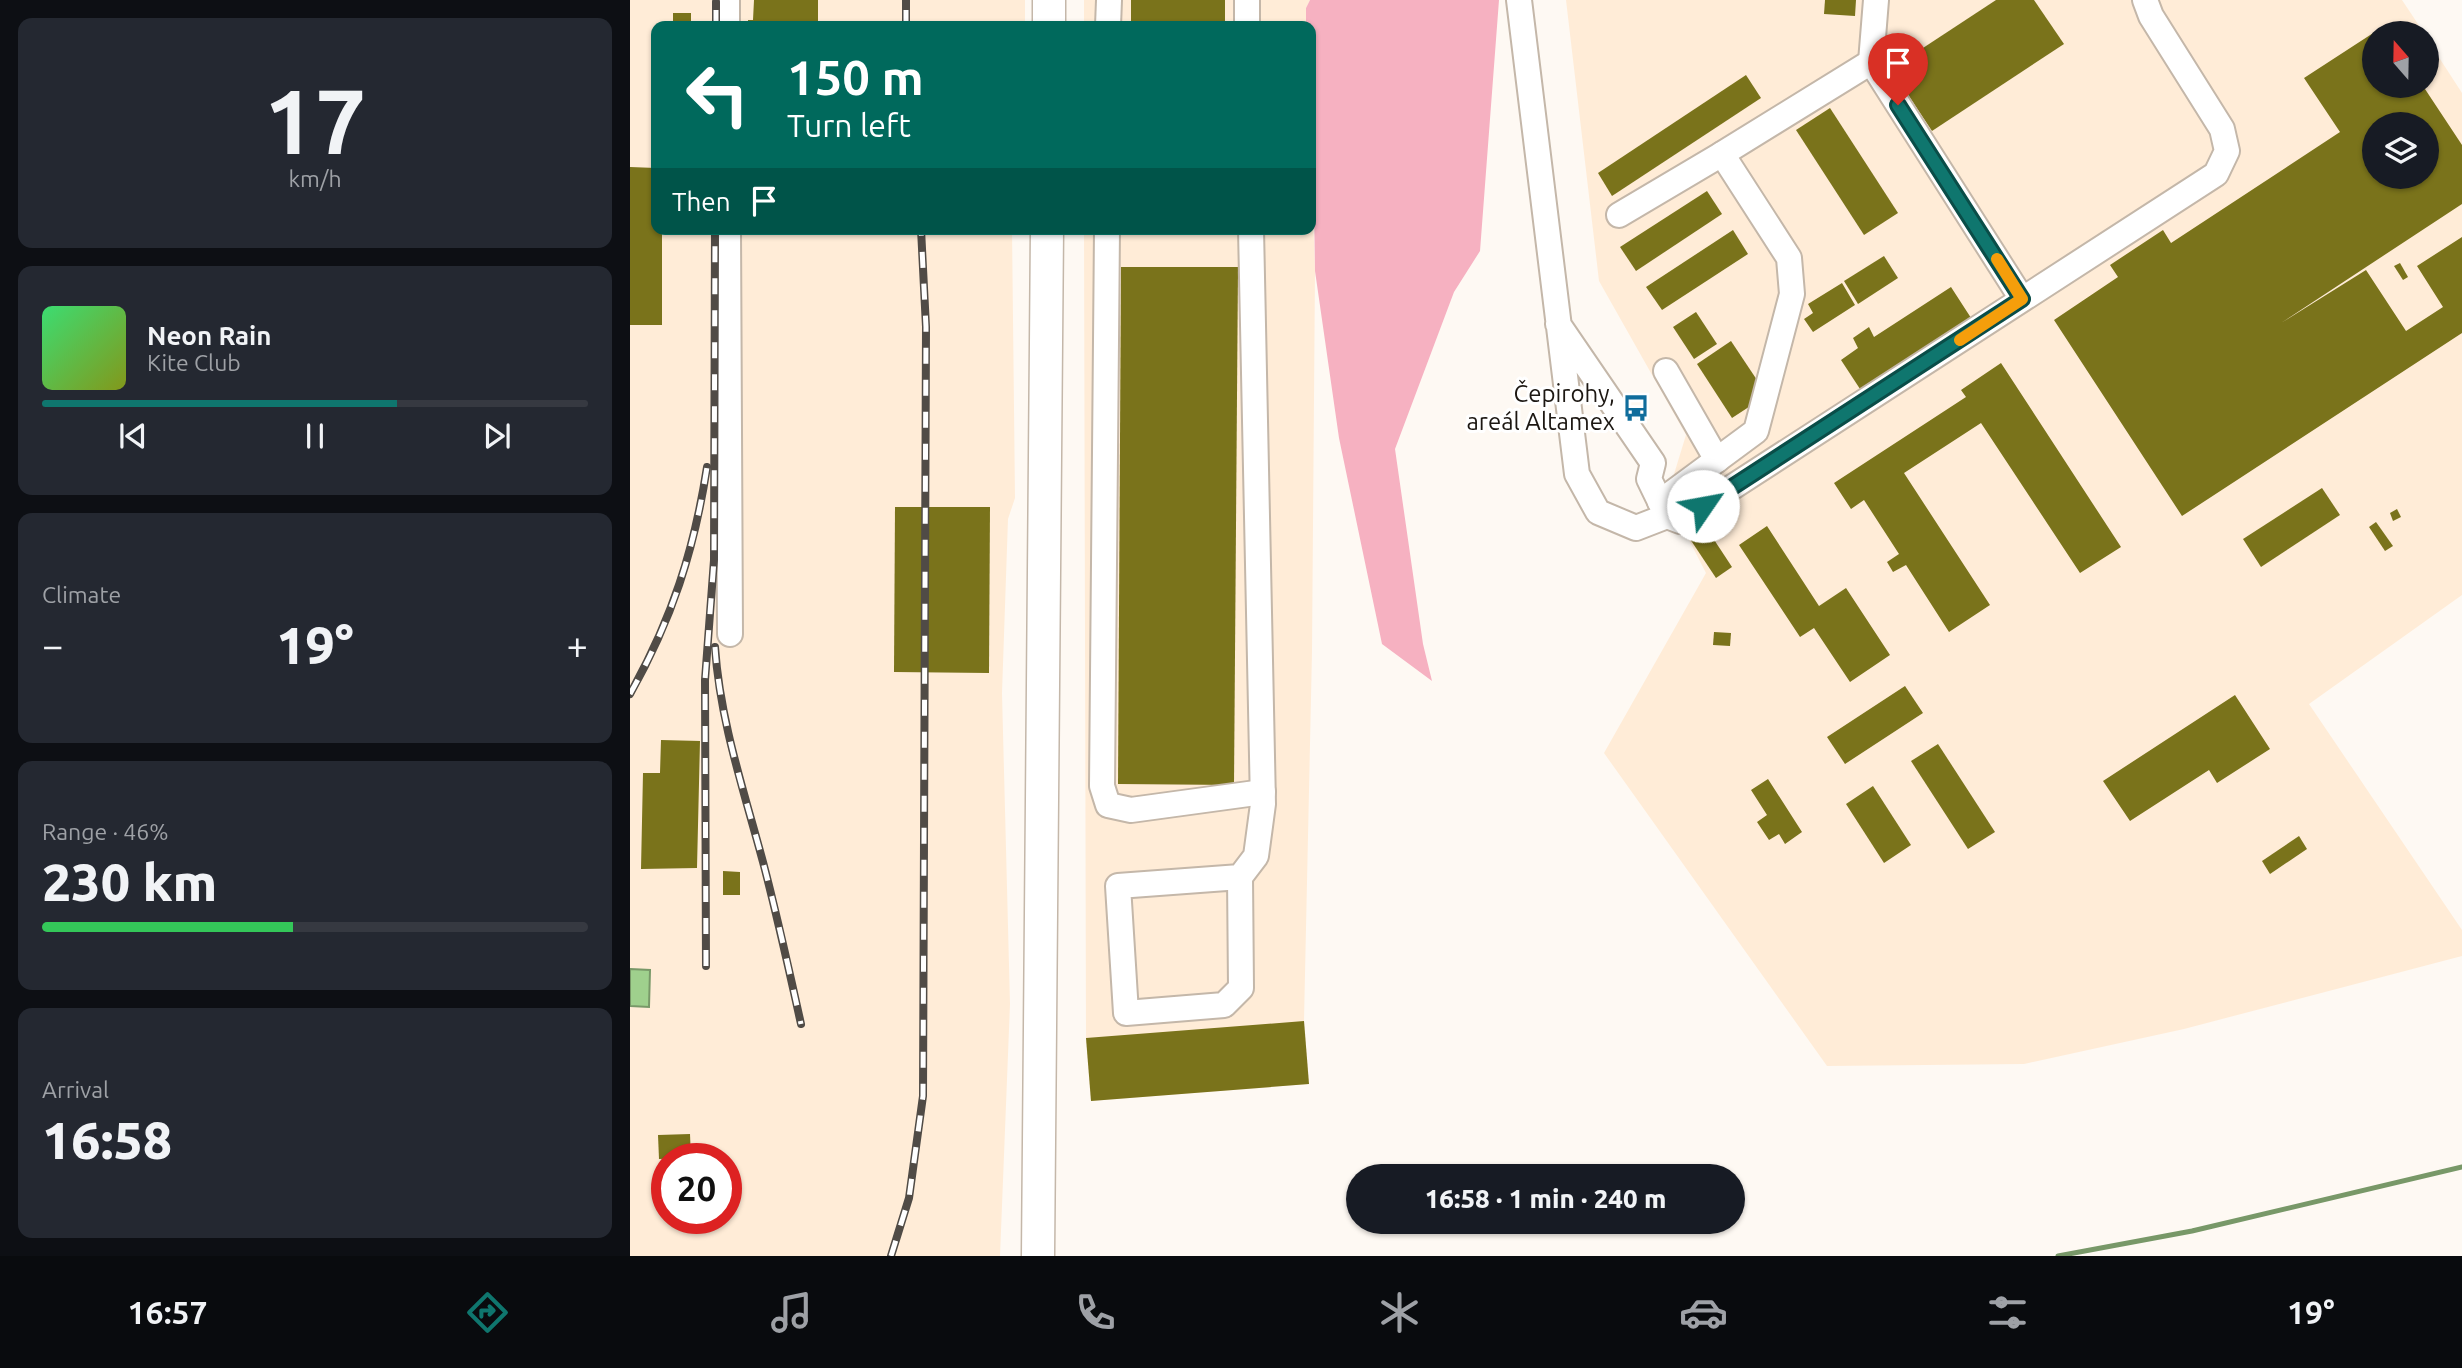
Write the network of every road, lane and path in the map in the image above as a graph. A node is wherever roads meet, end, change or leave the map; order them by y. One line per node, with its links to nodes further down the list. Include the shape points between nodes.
1 (727, 0): 8 (lane)
2 (1049, 0): 9 (main road)
3 (1108, 0): 10 (lane)
4 (1247, 0): 11 (lane)
5 (1519, 0): 20 (lane)
6 (1876, 0): 12 (lane)
7 (2145, 0): 19 (lane, via 2222,129 2227,151 2216,174)
8 (727, 21)
9 (1049, 21)
10 (1108, 21)
11 (1247, 21)
12 (1871, 62): 13 (lane); 19 (lane)
13 (1722, 154): 14 (lane); 22 (lane, via 1789,258 1792,294 1756,431)
14 (1619, 215)
15 (729, 235): 24 (lane)
16 (1047, 235): 27 (main road)
17 (1107, 235): 25 (lane, via 1102,786 1108,805 1132,810)
18 (1251, 235): 25 (lane)
19 (2022, 299): 23 (lane, via 1680,521)
20 (1558, 324): 23 (lane, via 1653,463 1650,479); 23 (lane, via 1577,474 1598,512 1636,528)
21 (1666, 371): 22 (lane)
22 (1717, 460): 23 (lane)
23 (1663, 509)
24 (730, 634)
25 (1263, 792): 26 (lane, via 1256,856)
26 (1240, 877): 26 (lane, via 1241,988 1224,1005 1126,1013 1118,886)
27 (1038, 1256)

